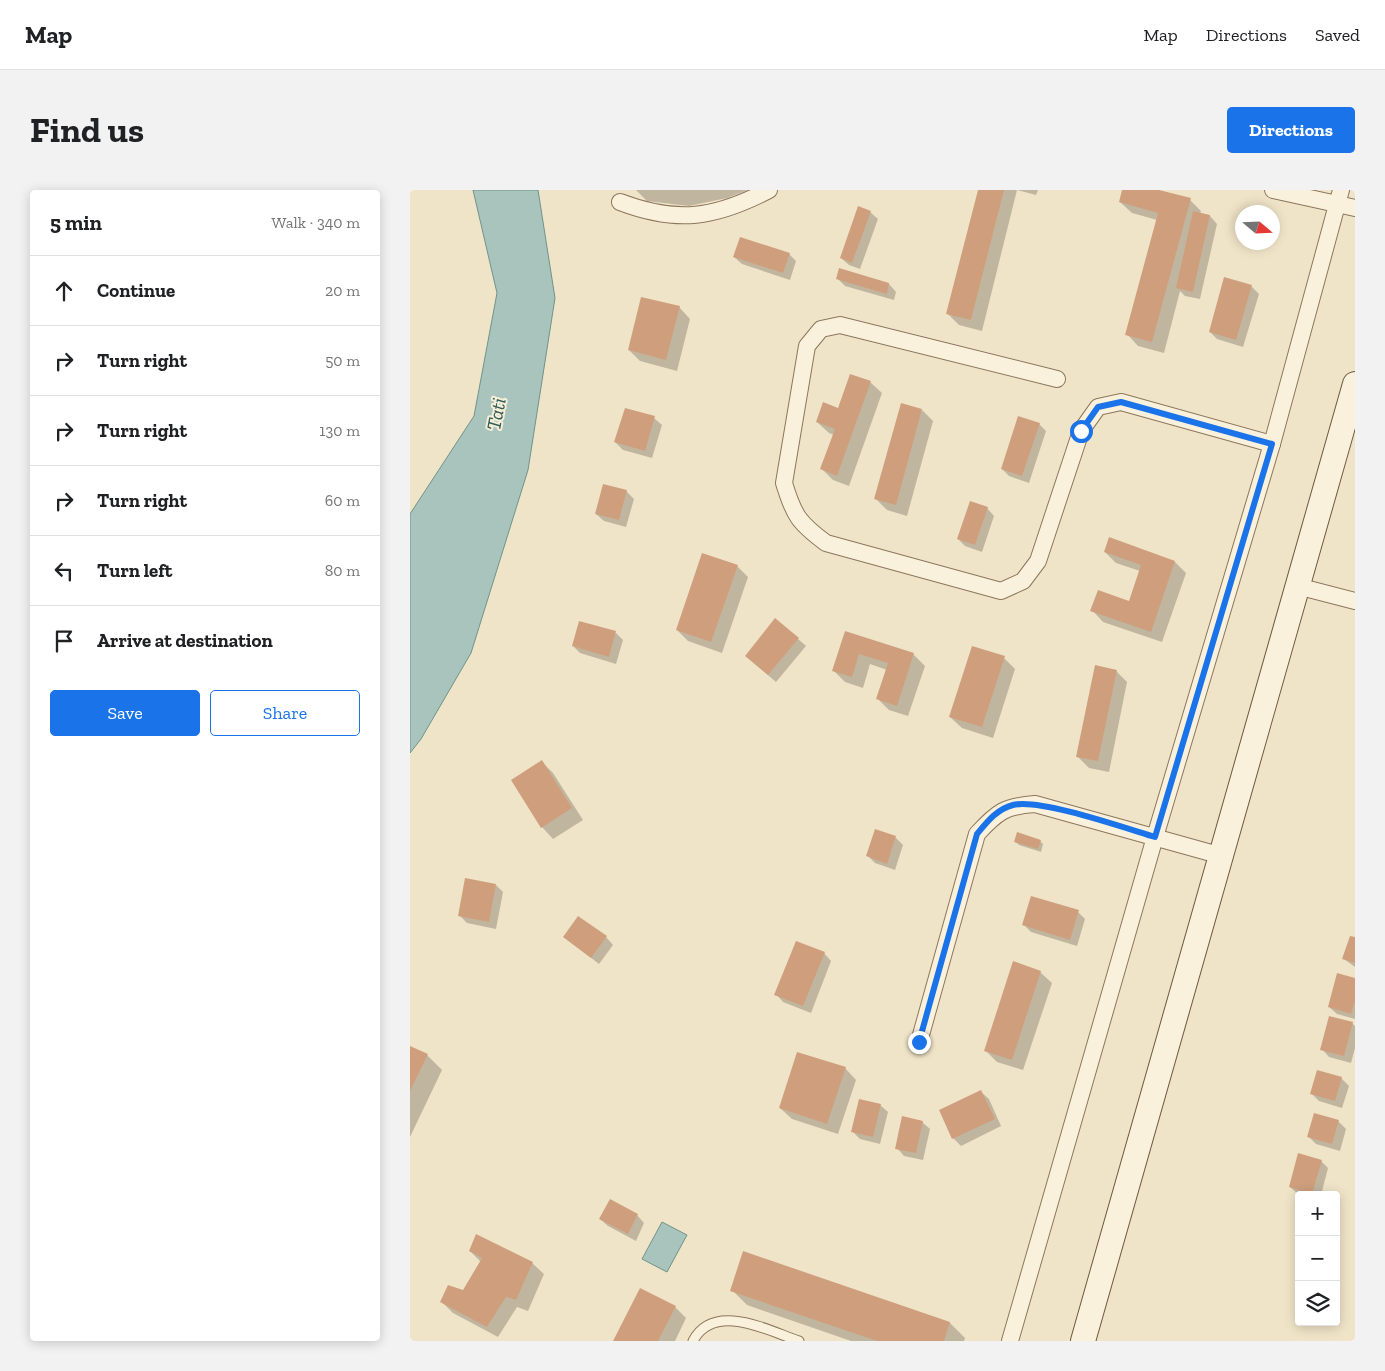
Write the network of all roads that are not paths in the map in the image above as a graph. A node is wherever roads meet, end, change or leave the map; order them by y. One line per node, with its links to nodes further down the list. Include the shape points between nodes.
1 (769, 190): 4 (street, via 740,205 711,214 680,217 647,213)
2 (1274, 190): 3 (street)
3 (1340, 197): 5 (street); 8 (street)
4 (620, 202)
5 (1355, 208)
6 (1057, 379): 8 (street, via 840,325 821,329 807,346 805,356 784,483 790,503 803,526 826,542 1001,591 1023,581 1038,561 1081,431 1098,407 1121,402)
7 (1355, 384): 9 (street)
8 (1272, 444): 11 (street)
9 (1298, 586): 10 (street); 12 (street)
10 (1355, 601)
11 (1155, 837): 12 (street); 13 (street, via 1035,804 1012,805 994,815 977,834); 16 (street)
12 (1222, 856): 17 (street)
13 (919, 1042)
14 (694, 1341): 15 (lane, via 710,1324 725,1320)
15 (800, 1341)
16 (1010, 1341)
17 (1083, 1341)

